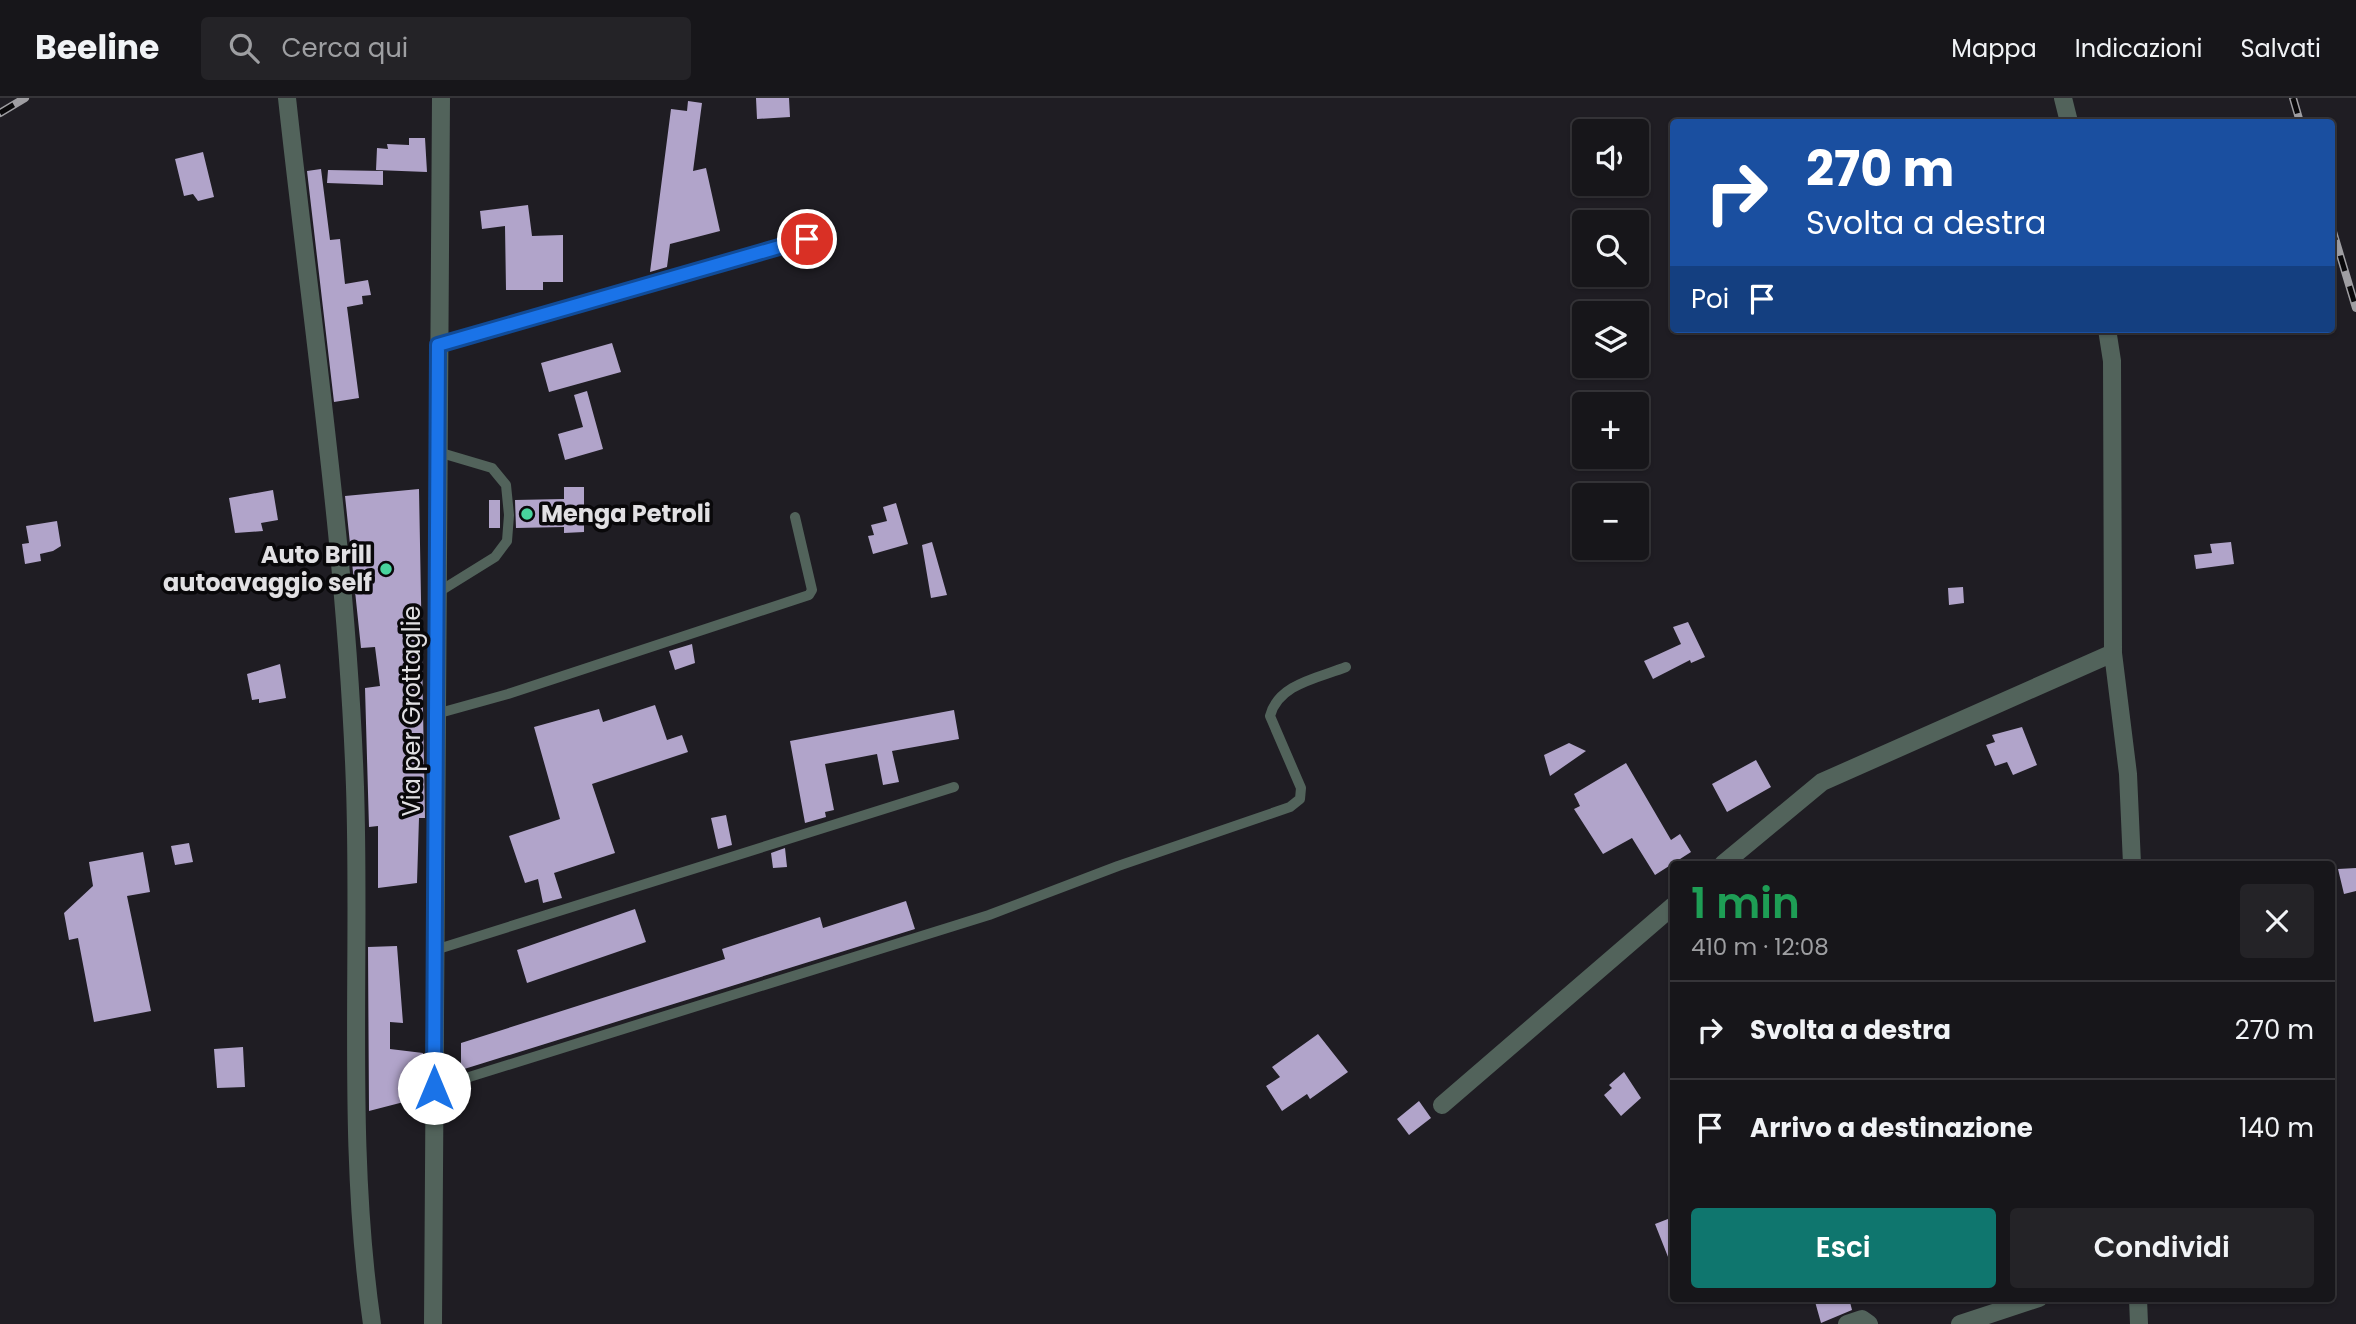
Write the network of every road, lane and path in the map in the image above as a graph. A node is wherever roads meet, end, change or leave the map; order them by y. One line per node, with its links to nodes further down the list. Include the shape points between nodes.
1 (287, 98): 23 (street, via 345,604 355,789 354,1024 362,1256)
2 (441, 98): 7 (street, Via per Grottaglie)
3 (2063, 98): 4 (street)
4 (2068, 119)
5 (807, 239): 7 (lane)
6 (2108, 333): 11 (street, via 2112,362)
7 (438, 345): 8 (street, Via per Grottaglie)
8 (438, 452): 10 (street, Via per Grottaglie); 10 (lane, via 492,468 506,485 509,515 508,541 495,557)
9 (795, 517): 13 (lane, via 812,590 809,595)
10 (437, 593): 13 (street, Via per Grottaglie)
11 (2113, 653): 15 (street, via 1822,782); 16 (street, via 2128,774)
12 (1346, 667): 19 (lane, via 1286,691 1273,704 1270,716 1301,788 1300,799 1290,807 989,915)
13 (436, 714): 18 (street, Via per Grottaglie)
14 (954, 787): 18 (lane)
15 (1727, 861)
16 (2132, 861)
17 (1670, 909): 20 (street)
18 (435, 950): 19 (street, Via per Grottaglie)
19 (434, 1088): 24 (street, Via per Grottaglie)
20 (1442, 1105)
21 (2027, 1302): 27 (street)
22 (2138, 1302): 28 (street)
23 (372, 1324)
24 (433, 1324)
25 (1847, 1324): 26 (street, via 1862,1319)
26 (1869, 1324)
27 (1960, 1324)
28 (2139, 1324)

